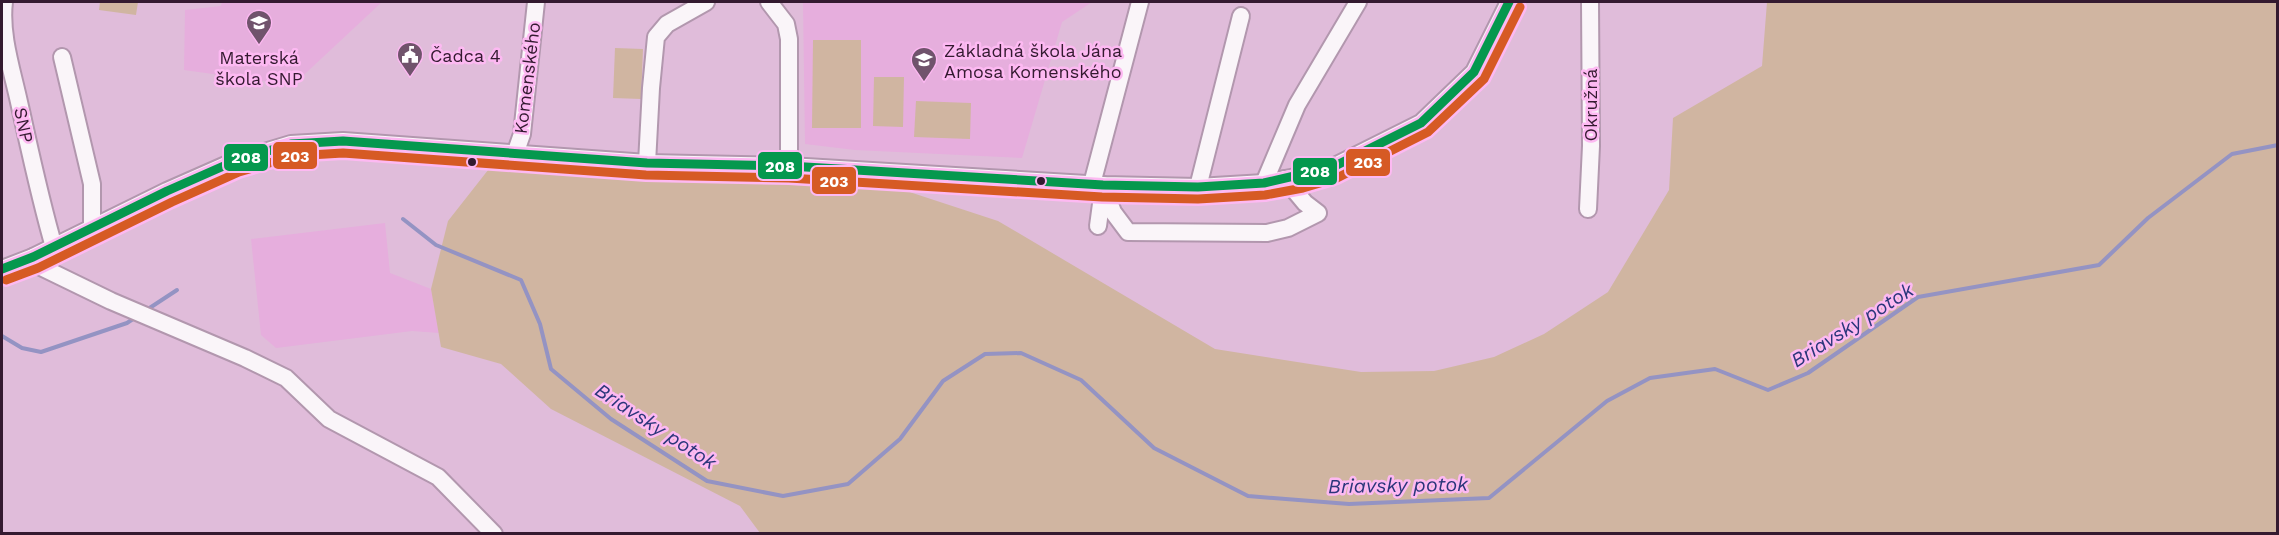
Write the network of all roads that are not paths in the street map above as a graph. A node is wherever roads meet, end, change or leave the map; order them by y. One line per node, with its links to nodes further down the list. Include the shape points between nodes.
1 (3, 2): 21 (street, SNP, via 10,62)
2 (536, 2): 11 (street, Komenského, via 522,134)
3 (706, 2): 12 (street, via 667,24 656,37)
4 (769, 2): 13 (street, via 786,24 789,39)
5 (1140, 2): 16 (street)
6 (1359, 2): 15 (street, via 1297,105)
7 (1509, 2): 14 (street, via 1474,72 1421,123 1333,167)
8 (1590, 2): 18 (street, Okružná)
9 (1241, 16): 17 (street)
10 (63, 57): 20 (street, via 92,184)
11 (515, 154): 12 (street); 20 (street, via 343,141 291,144 234,161)
12 (647, 163): 13 (street)
13 (789, 166): 16 (street)
14 (1285, 179): 15 (street); 16 (street, via 1318,213 1288,228 1267,233 1128,232)
15 (1264, 183): 17 (street)
16 (1097, 184): 17 (street); 19 (street)
17 (1198, 187)
18 (1588, 209)
19 (1098, 226)
20 (92, 228): 21 (street)
21 (54, 247): 22 (street)
22 (33, 257): 23 (street); 24 (street, via 40,267 111,301 286,378 329,419 438,477)
23 (2, 269)
24 (494, 534)

